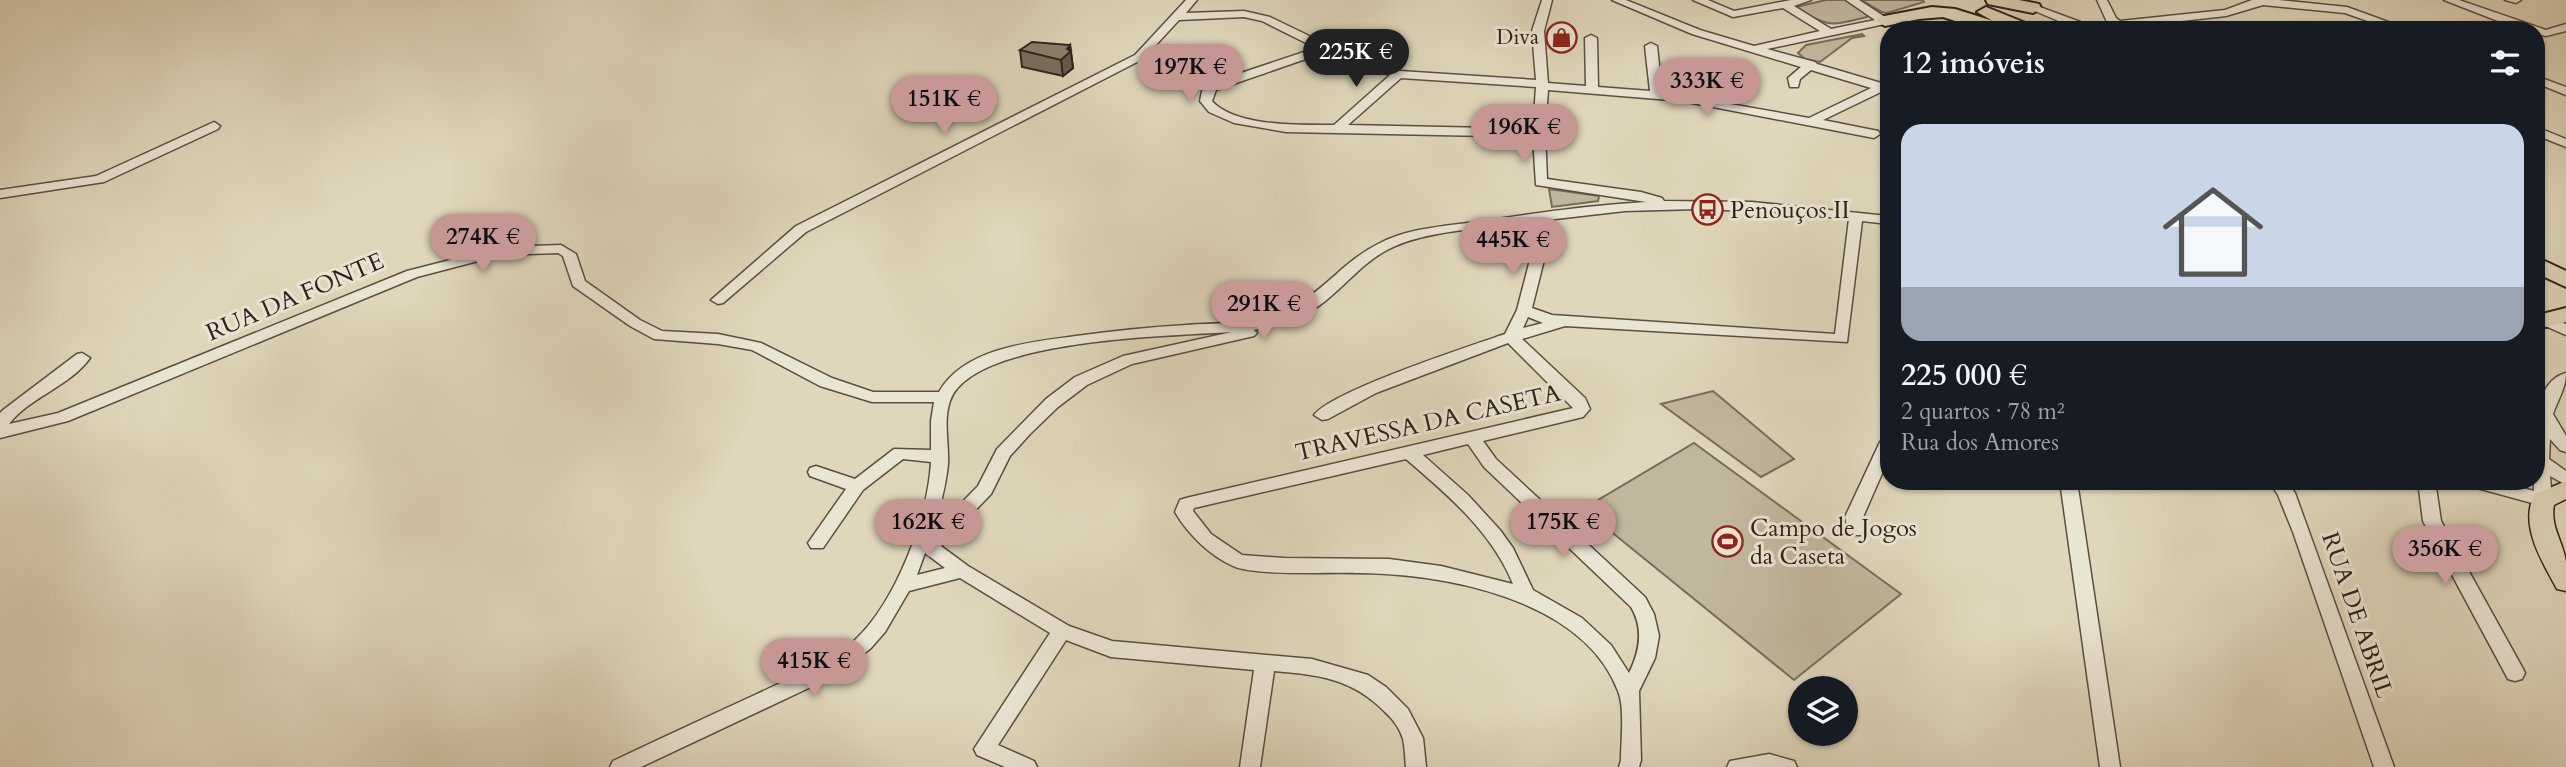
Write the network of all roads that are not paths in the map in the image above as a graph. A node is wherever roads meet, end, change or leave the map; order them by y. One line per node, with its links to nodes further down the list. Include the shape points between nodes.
1 (1192, 0): 19 (street)
2 (1547, 0): 44 (street, via 1538,31)
3 (1618, 0): 38 (street, via 1677,25)
4 (1698, 0): 17 (street, via 1733,14)
5 (1806, 0): 17 (street)
6 (1851, 0): 20 (street)
7 (1945, 0): 22 (highway)
8 (1960, 0): 23 (highway)
9 (1994, 0): 16 (highway)
10 (2102, 0): 26 (street)
11 (2251, 0): 15 (street)
12 (2449, 0): 29 (street)
13 (2510, 0): 14 (street)
14 (2516, 0)
15 (2266, 1): 27 (street, via 2226,13); 28 (street, via 2347,10)
16 (2032, 3): 24 (street, via 2034,14); 25 (street)
17 (1785, 5): 32 (street)
18 (1928, 6): 20 (highway); 21 (highway)
19 (1177, 17): 37 (street, via 1244,14 1266,19); 66 (street, via 1139,57 801,229)
20 (1885, 21)
21 (1976, 21)
22 (1990, 21)
23 (2007, 21)
24 (2048, 21)
25 (2072, 21)
26 (2114, 21)
27 (2153, 21)
28 (2379, 21)
29 (2508, 21)
30 (1880, 22): 32 (street)
31 (2566, 26): 33 (street)
32 (1830, 33): 35 (street)
33 (2545, 33)
34 (1591, 38): 46 (street)
35 (1807, 38): 38 (street); 39 (street)
36 (1651, 46): 49 (street)
37 (1326, 48): 41 (street); 52 (street, via 1212,87 1206,101 1238,120 1286,128)
38 (1757, 49): 39 (street)
39 (1782, 56): 40 (street)
40 (1811, 64): 43 (street, via 1794,78); 45 (street)
41 (1398, 74): 44 (street); 52 (street)
42 (2545, 83): 48 (street)
43 (1794, 84)
44 (1542, 85): 46 (street); 53 (street)
45 (1880, 86)
46 (1591, 90): 49 (street)
47 (1880, 90): 50 (street)
48 (2566, 91)
49 (1656, 95): 50 (street)
50 (1810, 122): 54 (street)
51 (214, 126): 57 (street, via 99,179)
52 (1337, 129): 53 (street)
53 (1539, 133): 58 (street, via 1541,182 1641,196)
54 (1874, 134)
55 (2545, 135): 56 (street)
56 (2566, 143)
57 (0, 194)
58 (1669, 205): 59 (street); 60 (street)
59 (1856, 216): 61 (street); 68 (street, via 1842,339)
60 (1530, 218): 67 (street, via 1539,252); 69 (street, via 1392,243 1349,268 1318,299)
61 (1880, 219)
62 (2545, 257): 63 (highway)
63 (2566, 267)
64 (2545, 269): 65 (highway)
65 (2566, 280)
66 (718, 300)
67 (1524, 310): 68 (street); 70 (street)
68 (1572, 322): 70 (street)
69 (1260, 323): 73 (street, via 1084,337 1017,351 969,369); 96 (street, via 1249,333 1129,360 1081,381 1024,430 1003,453 985,490)
70 (1511, 337): 75 (street, via 1340,403); 78 (street, TRAVESSA DA CASETA, via 1582,409)
71 (82, 358): 76 (street, via 22,400)
72 (2566, 378): 74 (street, via 2554,386)
73 (943, 397): 77 (street, RUA DA FONTE, via 872,397 826,382 756,346 659,336 578,283 569,254 561,249 501,251 412,274 62,417); 81 (street)
74 (2545, 413): 79 (street, via 2554,434)
75 (1322, 415)
76 (0, 424)
77 (0, 432)
78 (1472, 438): 80 (street, TRAVESSA DA CASETA); 104 (street, via 1490,463 1645,612 1650,647)
79 (2566, 446)
80 (1410, 453): 100 (street, via 1500,540); 100 (street, TRAVESSA DA CASETA, via 1186,504 1184,512 1205,539 1238,561 1389,566 1441,573)
81 (939, 457): 86 (street, via 900,453); 96 (street)
82 (1880, 460): 94 (street, via 1854,517)
83 (2545, 464): 85 (street)
84 (816, 472): 86 (street)
85 (2566, 479)
86 (857, 486): 95 (street)
87 (2566, 489): 93 (main road)
88 (2069, 490): 112 (street)
89 (2283, 490): 113 (street, RUA DE ABRIL)
90 (2427, 490): 103 (street, via 2432,521)
91 (2506, 490): 93 (street)
92 (2542, 490): 93 (street)
93 (2543, 500): 98 (main road, via 2542,532)
94 (1855, 530)
95 (817, 543)
96 (925, 544): 97 (street); 99 (street)
97 (962, 571): 99 (street); 101 (street)
98 (2566, 582)
99 (903, 585): 105 (street, via 864,643 838,662)
100 (1526, 595): 104 (street, via 1575,623 1604,650)
101 (1062, 631): 102 (street, via 1111,649); 106 (street, via 984,749)
102 (1265, 664): 107 (street); 108 (street, via 1312,667 1361,681 1380,693 1401,715 1413,738)
103 (2515, 673)
104 (1629, 691): 109 (street)
105 (620, 767)
106 (1027, 767)
107 (1250, 767)
108 (1416, 767)
109 (1629, 767)
110 (1737, 767): 111 (street, via 1769,763)
111 (1787, 767)
112 (2110, 767)
113 (2384, 767)

